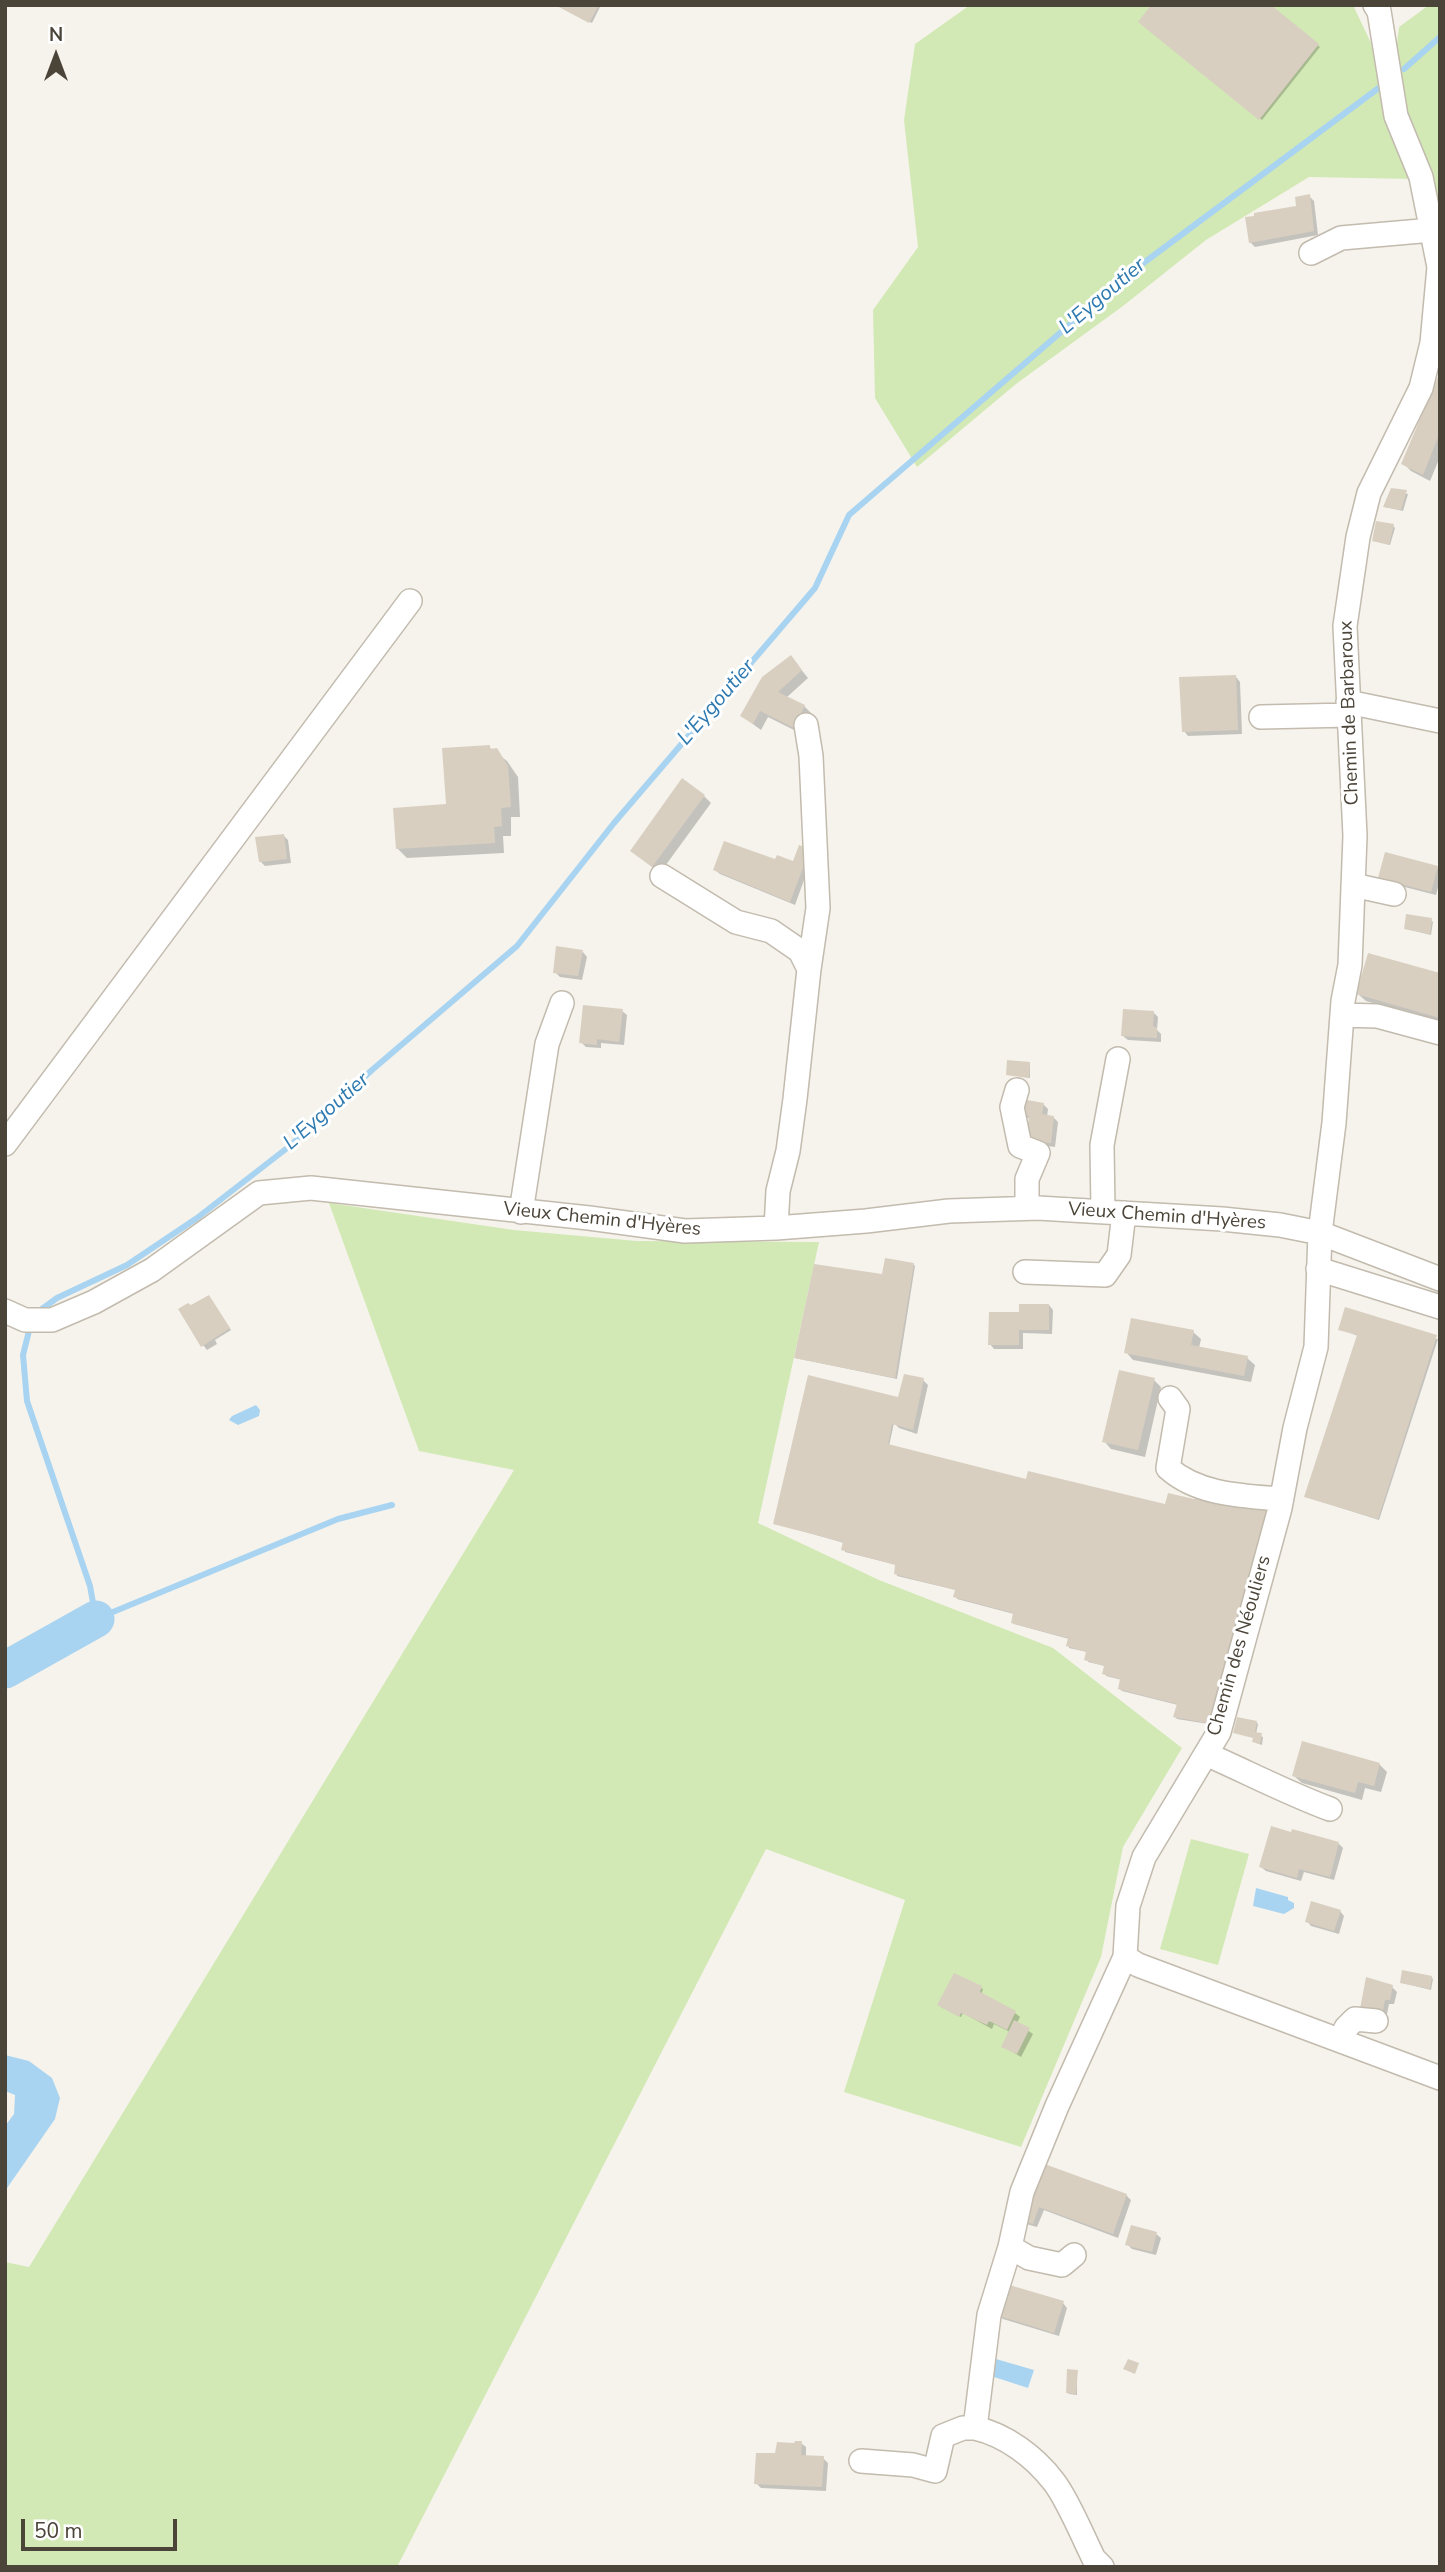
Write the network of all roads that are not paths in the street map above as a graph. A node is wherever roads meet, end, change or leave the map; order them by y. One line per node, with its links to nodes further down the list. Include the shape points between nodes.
1 (1375, 5): 2 (street, Chemin de Barbaroux, via 1396,116 1421,177)
2 (1432, 230): 3 (street, via 1341,238); 4 (street, Chemin de Barbaroux, via 1439,267)
3 (1311, 253)
4 (1436, 332): 6 (street, Chemin de Barbaroux, via 1421,388 1369,492 1358,537 1345,626)
5 (410, 601): 19 (street)
6 (1348, 709): 7 (street); 8 (street); 11 (street, Chemin de Barbaroux)
7 (1261, 718)
8 (1440, 721)
9 (806, 725): 13 (street, via 818,908)
10 (662, 876): 13 (street, via 736,922 771,931 800,951)
11 (1353, 885): 12 (street); 15 (street, Chemin de Barbaroux, via 1350,965)
12 (1394, 894)
13 (809, 970): 23 (street)
14 (562, 1003): 21 (street, via 547,1044)
15 (1342, 1014): 16 (street, via 1377,1016); 24 (street, Chemin de Barbaroux)
16 (1440, 1032)
17 (1118, 1059): 22 (street, via 1102,1145)
18 (1017, 1090): 20 (street, via 1012,1107 1020,1146 1038,1153 1027,1179)
19 (5, 1144)
20 (1027, 1208): 22 (street, Vieux Chemin d'Hyères); 23 (street, Vieux Chemin d'Hyères)
21 (521, 1212): 23 (street, Vieux Chemin d'Hyères, via 685,1231); 29 (street, Vieux Chemin d'Hyères, via 312,1188 259,1193 152,1270 94,1302 52,1320 25,1320)
22 (1113, 1212): 24 (street, Vieux Chemin d'Hyères, via 1280,1225); 26 (street, via 1119,1255 1105,1275)
23 (776, 1228)
24 (1320, 1233): 25 (street, Chemin des Néouliers); 27 (street, Vieux Chemin d'Hyères)
25 (1318, 1269): 28 (street); 31 (street, Chemin des Néouliers, via 1316,1347)
26 (1025, 1272)
27 (1440, 1279)
28 (1440, 1307)
29 (5, 1311)
30 (1170, 1398): 31 (street, via 1178,1409 1168,1468 1178,1478 1208,1490)
31 (1281, 1499): 32 (street, Chemin des Néouliers, via 1219,1732)
32 (1206, 1754): 33 (street); 34 (street, Chemin des Néouliers, via 1144,1857 1128,1906)
33 (1330, 1809)
34 (1125, 1957): 36 (street); 38 (street, via 1032,2162)
35 (1376, 2021): 36 (street, via 1356,2019)
36 (1340, 2040): 37 (street)
37 (1440, 2078)
38 (1010, 2247): 39 (street, via 1029,2258 1062,2265); 40 (street, via 989,2315)
39 (1074, 2255)
40 (975, 2428): 41 (street, via 943,2436 934,2471); 42 (street, via 993,2432 1029,2456 1055,2483)
41 (861, 2461)
42 (1102, 2567)

